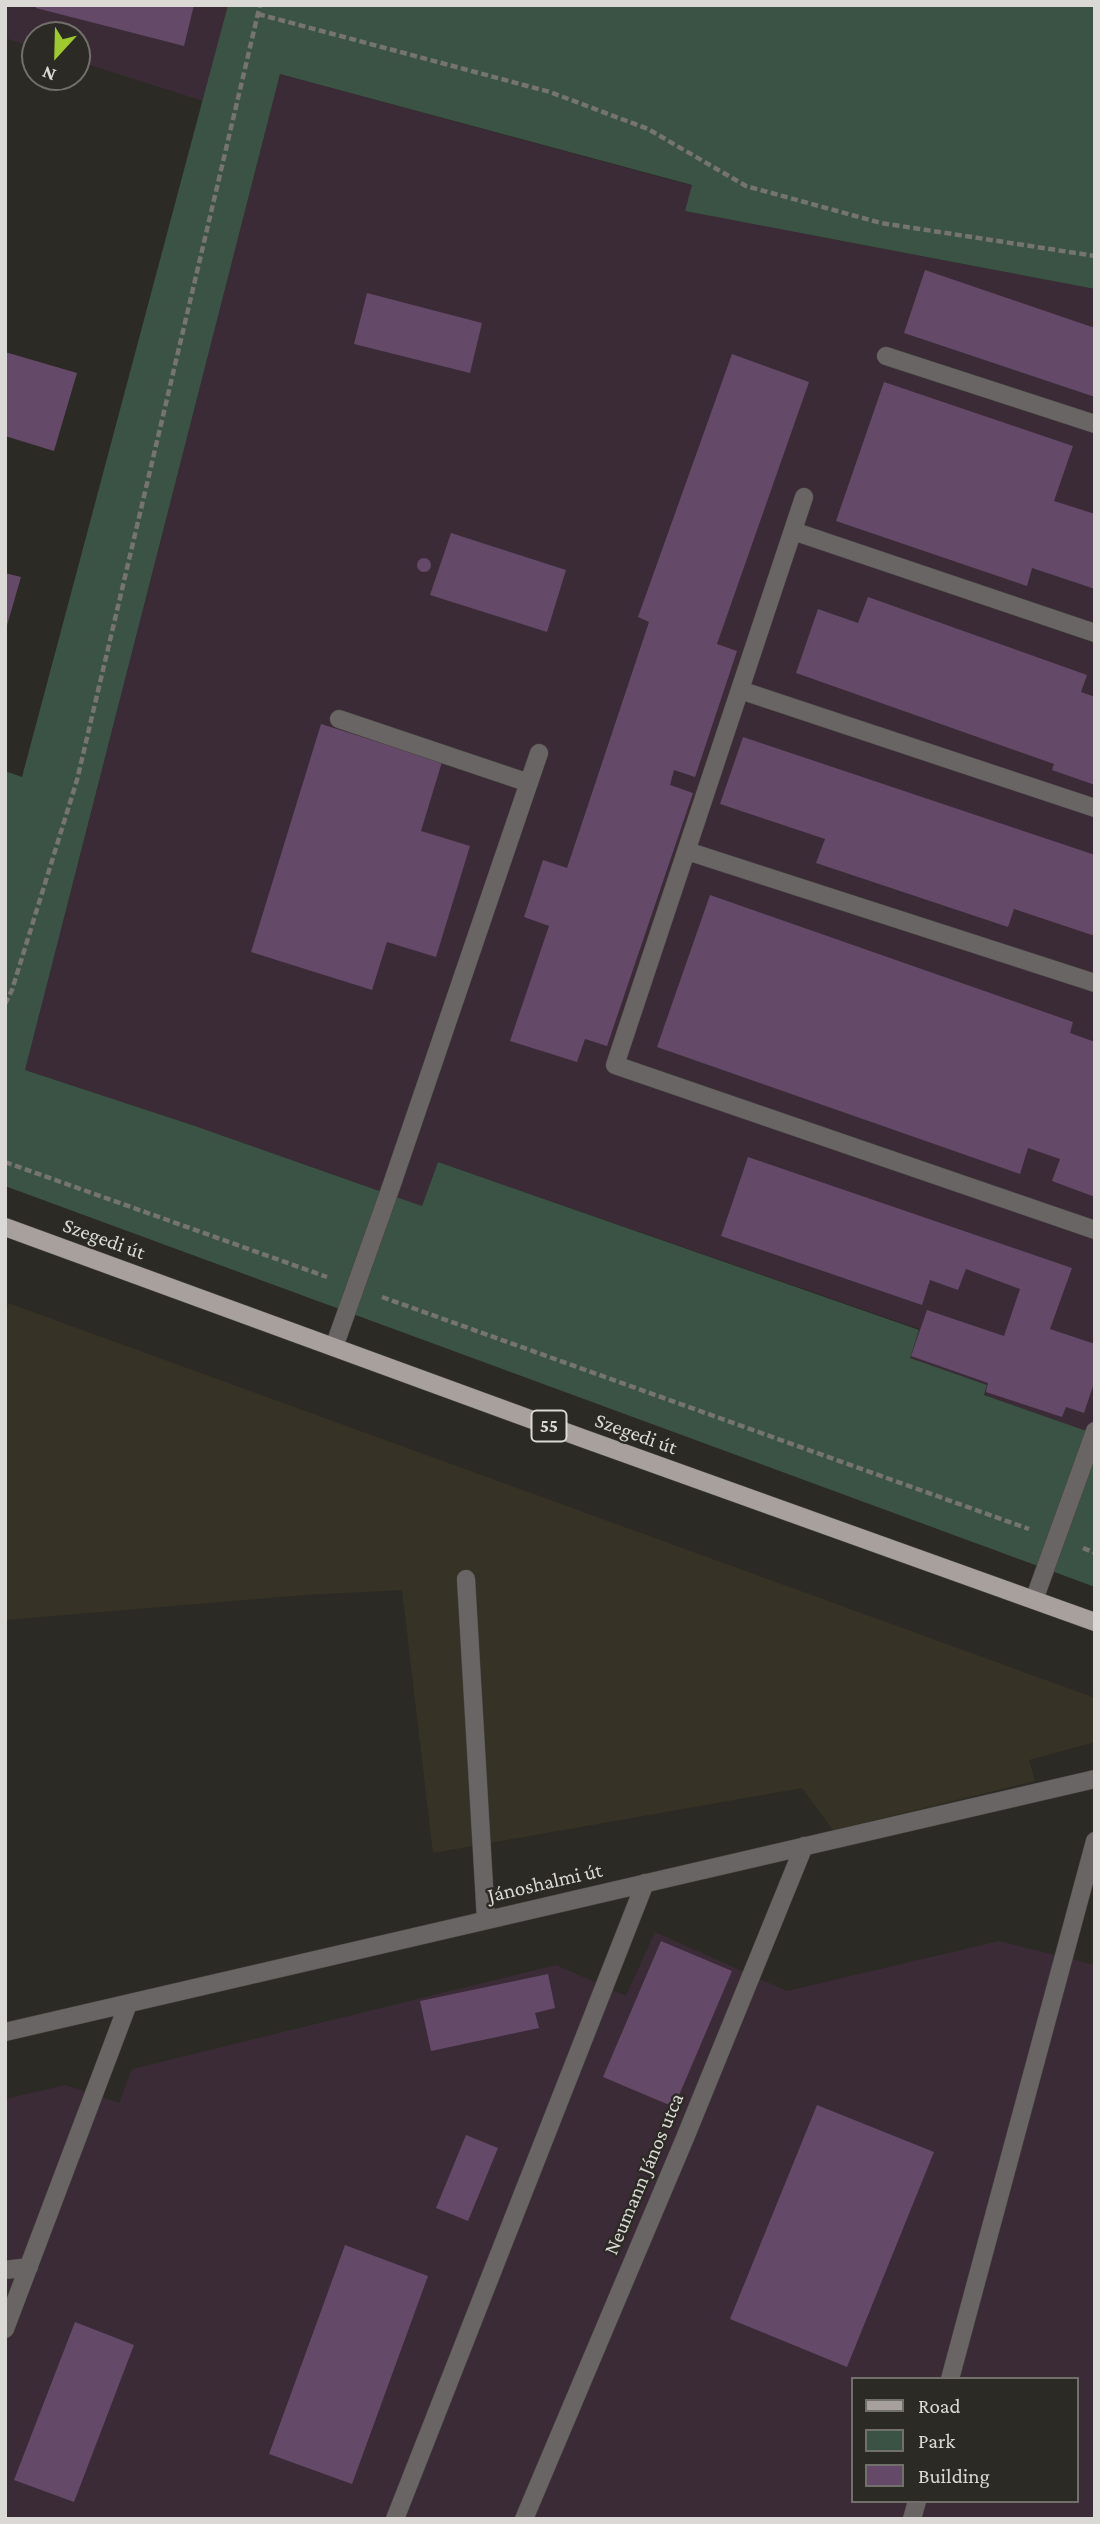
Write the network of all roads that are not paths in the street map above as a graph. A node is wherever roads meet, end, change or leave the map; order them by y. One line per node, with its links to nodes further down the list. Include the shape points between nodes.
1 (886, 356): 2 (street)
2 (1095, 424)
3 (804, 497): 4 (street)
4 (793, 531): 5 (street); 6 (street)
5 (1095, 633)
6 (740, 690): 10 (street); 11 (street)
7 (339, 719): 9 (street)
8 (539, 753): 9 (street)
9 (529, 783): 15 (street)
10 (1095, 808)
11 (687, 851): 12 (street); 14 (street, via 615,1065)
12 (1095, 983)
13 (5, 1227): 15 (main road, Szegedi út / 55)
14 (1095, 1230)
15 (334, 1347): 18 (main road, Szegedi út / 55)
16 (1095, 1430): 18 (street)
17 (466, 1579): 24 (street)
18 (1034, 1600): 19 (main road, Szegedi út / 55)
19 (1095, 1622)
20 (1095, 1779): 22 (street, Jánoshalmi út)
21 (1095, 1841): 30 (street)
22 (804, 1846): 23 (street, Jánoshalmi út); 32 (street, Neumann János utca)
23 (645, 1883): 24 (street, Jánoshalmi út); 31 (street)
24 (486, 1920): 25 (street, Jánoshalmi út)
25 (128, 2004): 26 (street, Jánoshalmi út); 27 (street)
26 (5, 2032)
27 (29, 2267): 28 (street); 29 (street)
28 (5, 2270)
29 (5, 2329)
30 (951, 2377)
31 (394, 2519)
32 (524, 2519)

